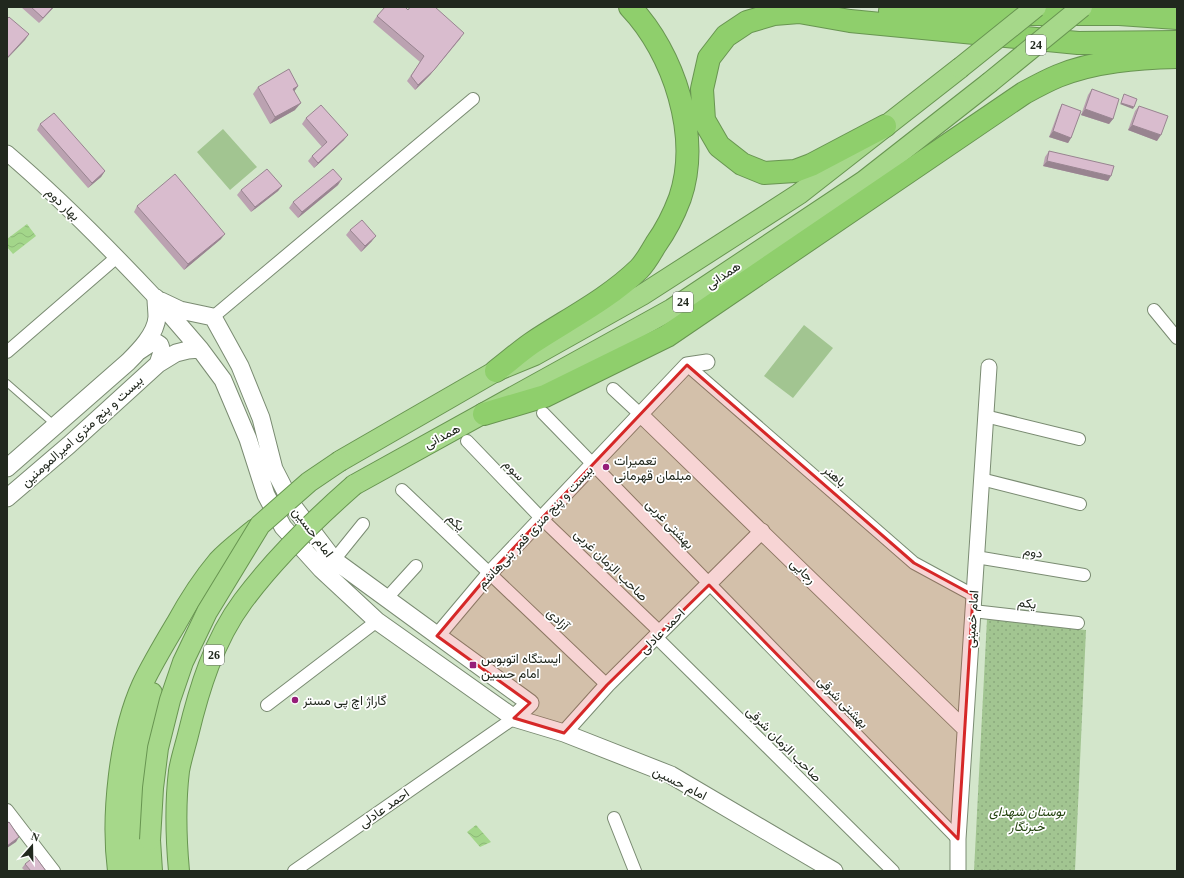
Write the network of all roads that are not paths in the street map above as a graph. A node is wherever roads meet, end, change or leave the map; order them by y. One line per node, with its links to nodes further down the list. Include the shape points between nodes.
1 (630, 7): 25 (highway, via 641,18 660,48 676,81 684,110 687,162 680,198 664,232 640,268 608,296 532,344)
2 (1036, 7): 11 (highway, 24, bridge)
3 (1048, 7): 6 (highway)
4 (1082, 7): 29 (highway, همدانی / 24, bridge, via 864,181 672,310)
5 (799, 12): 6 (highway, via 856,10 971,14); 8 (highway, via 850,21 1078,43); 11 (highway, via 774,14 747,22 726,36 709,58 702,88 704,120 719,146 742,164 764,173 795,171)
6 (1119, 14): 7 (highway)
7 (1177, 18)
8 (1177, 42)
9 (1177, 57): 29 (highway, via 1139,58 1100,64 1058,76 1024,93 668,336 545,396)
10 (473, 99): 16 (street)
11 (884, 126): 25 (highway, همدانی / 24, via 799,194 642,295 535,355)
12 (7, 153): 13 (street, بهار دوم)
13 (117, 256): 14 (street, امام حسین); 20 (street)
14 (156, 298): 16 (main road, امام حسین, via 180,310); 18 (main road, امام حسین); 19 (main road, via 157,318)
15 (1154, 310): 17 (street)
16 (213, 317): 49 (main road, امام حسین, via 240,366 261,418 274,468 293,506)
17 (1177, 338)
18 (200, 349): 22 (main road, بیست و پنج متری امیرالمومنین, via 176,353); 57 (main road, امام حسین, via 223,380 248,440 266,495 283,527 321,569)
19 (139, 351): 22 (main road, via 154,342 160,345 162,352); 32 (main road, بیست و پنج متری امیرالمومنین)
20 (7, 352)
21 (707, 362): 23 (street)
22 (158, 364): 35 (main road, بیست و پنج متری امیرالمومنین)
23 (688, 364): 30 (street, بیست و پنج متری قمر بنی‌هاشم); 54 (street, باهنر, via 914,563)
24 (989, 367): 31 (street, امام خمینی)
25 (496, 371): 36 (highway, همدانی / 24)
26 (7, 383): 32 (lane)
27 (613, 388): 30 (street)
28 (543, 413): 37 (street)
29 (484, 414): 40 (highway, همدانی / 24)
30 (641, 415): 37 (street, بیست و پنج متری قمر بنی‌هاشم); 47 (street, رجایی)
31 (985, 416): 33 (street); 39 (street, امام خمینی)
32 (56, 426): 35 (main road); 38 (main road, بیست و پنج متری امیرالمومنین)
33 (1079, 439)
34 (467, 441): 44 (street, سوم)
35 (69, 445): 42 (main road, بیست و پنج متری امیرالمومنین)
36 (340, 461): 46 (highway, 26, bridge, via 310,482)
37 (594, 464): 44 (street, بیست و پنج متری قمر بنی‌هاشم); 53 (street, بهشتی غربی)
38 (7, 468)
39 (981, 479): 43 (street); 48 (street, امام خمینی)
40 (354, 485): 74 (highway, 26, bridge, via 314,520 278,557 242,602 215,653 197,698 179,770 176,815)
41 (402, 490): 51 (street, یکم)
42 (7, 498)
43 (1080, 504)
44 (542, 519): 51 (street, بیست و پنج متری قمر بنی‌هاشم); 59 (street, صاحب الزمان غربی)
45 (363, 524): 49 (street)
46 (260, 525): 61 (highway, via 219,560 190,600); 73 (highway, 26, bridge, via 207,612 183,662 170,700 158,748 152,788)
47 (762, 531): 53 (street, احمد عادلی); 65 (street, رجایی)
48 (976, 557): 52 (street, دوم); 54 (street, امام خمینی)
49 (334, 560): 55 (main road, امام حسین)
50 (416, 566): 55 (street)
51 (490, 573): 60 (street, بیست و پنج متری قمر بنی‌هاشم); 62 (street, آزادی)
52 (1084, 575)
53 (709, 584): 59 (street, احمد عادلی); 69 (street, بهشتی شرقی)
54 (973, 595): 56 (street, امام خمینی)
55 (386, 599): 60 (main road, امام حسین)
56 (973, 611): 58 (street, یکم); 65 (street, امام خمینی)
57 (377, 621): 63 (street); 64 (main road, امام حسین)
58 (1078, 623)
59 (658, 635): 62 (street, احمد عادلی); 78 (street, صاحب الزمان شرقی)
60 (437, 636): 64 (main road, امام حسین, via 530,703)
61 (166, 641): 71 (highway, via 142,686 124,748 117,802); 72 (highway, via 142,734 132,819)
62 (607, 685): 66 (street, احمد عادلی)
63 (268, 705)
64 (514, 718): 66 (main road, امام حسین); 75 (street, احمد عادلی)
65 (965, 729): 69 (street, امام خمینی)
66 (564, 733): 77 (main road, امام حسین, via 671,775)
67 (7, 810): 70 (street)
68 (614, 818): 76 (street)
69 (958, 839): 79 (street, امام خمینی)
70 (54, 871)
71 (118, 871)
72 (133, 871)
73 (152, 871)
74 (178, 871)
75 (294, 871)
76 (635, 871)
77 (834, 871)
78 (893, 871)
79 (958, 871)

